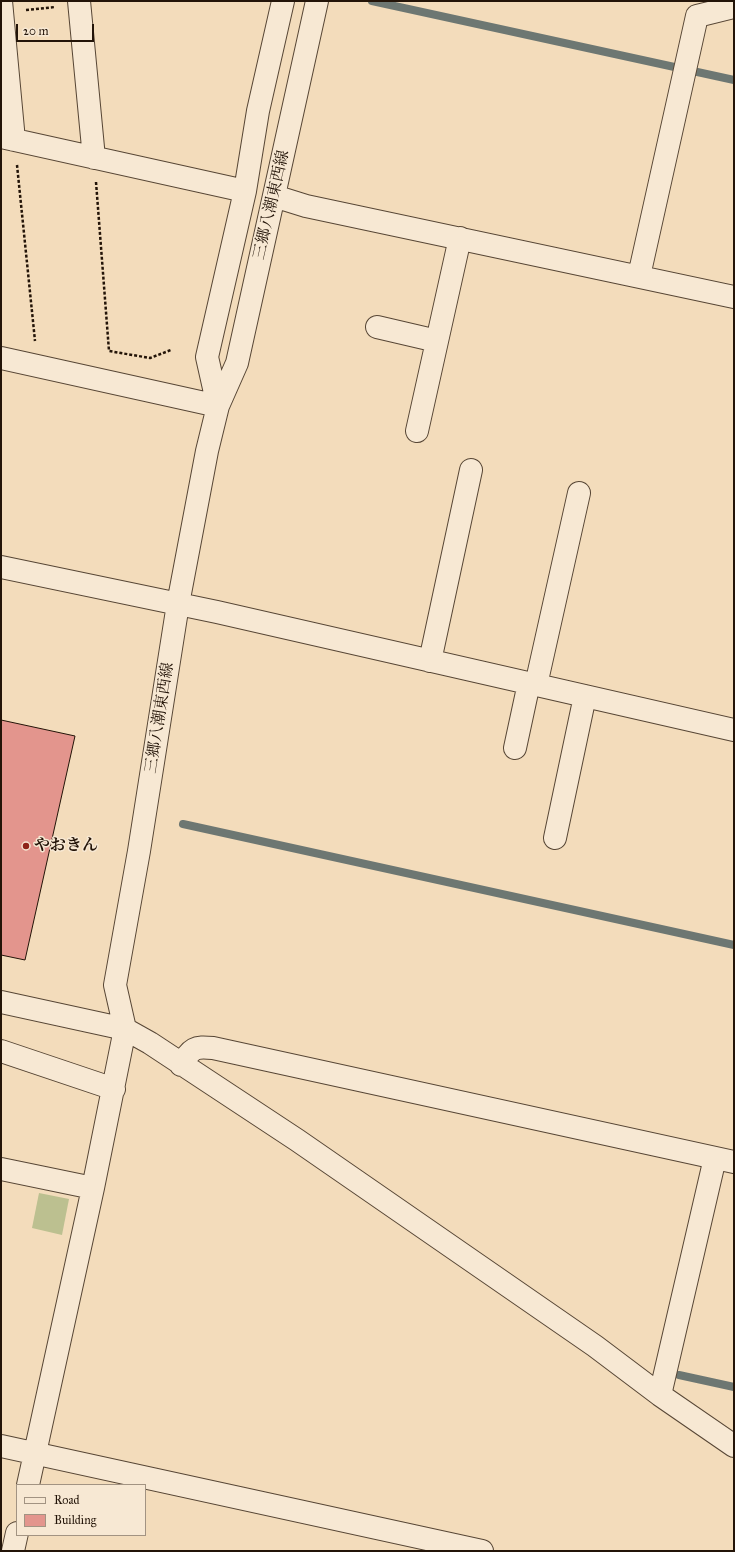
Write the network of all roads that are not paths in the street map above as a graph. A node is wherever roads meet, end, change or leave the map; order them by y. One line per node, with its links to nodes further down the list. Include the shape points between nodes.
1 (283, 1): 8 (street, 三郷八潮東西線, via 258,111)
2 (317, 1): 9 (street, 三郷八潮東西線)
3 (79, 3): 7 (street)
4 (2, 7): 6 (street)
5 (734, 7): 11 (street, via 697,16)
6 (8, 139): 7 (street)
7 (94, 158): 8 (street)
8 (245, 191): 16 (street, 三郷八潮東西線, via 207,357)
9 (274, 196): 10 (street, via 306,206); 16 (street, 三郷八潮東西線, via 237,363)
10 (460, 238): 11 (street); 14 (street)
11 (639, 276): 12 (street)
12 (734, 297)
13 (378, 327): 14 (street)
14 (437, 341): 17 (street)
15 (1, 358): 16 (street)
16 (218, 406): 21 (street, 三郷八潮東西線)
17 (417, 431)
18 (471, 470): 22 (street)
19 (579, 493): 23 (street)
20 (1, 567): 21 (street)
21 (178, 604): 22 (street); 29 (street, 三郷八潮東西線, via 115,985)
22 (430, 661): 23 (street)
23 (533, 684): 24 (street); 26 (street)
24 (585, 696): 25 (street); 27 (street)
25 (734, 730)
26 (515, 748)
27 (555, 838)
28 (1, 1002): 29 (street)
29 (125, 1029): 31 (street); 32 (street)
30 (1, 1051): 32 (street)
31 (181, 1065): 33 (street, via 189,1053 198,1046 213,1048); 36 (street, via 297,1140 595,1346)
32 (114, 1089): 35 (street)
33 (724, 1160): 36 (street)
34 (1, 1169): 35 (street)
35 (93, 1188): 39 (street)
36 (660, 1395): 38 (street)
37 (1, 1446): 39 (street)
38 (734, 1446)
39 (35, 1452): 40 (street); 43 (street)
40 (28, 1484)
41 (16, 1536): 42 (street)
42 (13, 1551)
43 (482, 1551)

